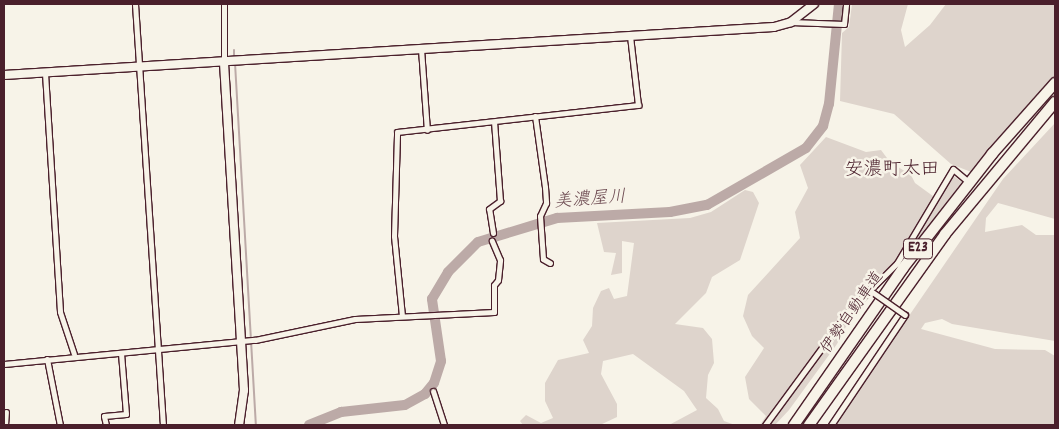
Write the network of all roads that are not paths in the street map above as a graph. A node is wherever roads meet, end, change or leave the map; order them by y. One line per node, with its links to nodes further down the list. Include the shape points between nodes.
1 (135, 4): 9 (street)
2 (224, 4): 8 (street)
3 (814, 4): 5 (street)
4 (846, 4): 5 (street, via 841,24)
5 (791, 22): 6 (street, via 774,27)
6 (630, 36): 7 (street); 14 (street, via 638,105)
7 (421, 49): 8 (street); 16 (street)
8 (224, 63): 9 (street); 23 (street)
9 (139, 67): 10 (street); 24 (street)
10 (45, 73): 11 (street); 26 (street, via 60,312)
11 (4, 75)
12 (1055, 83): 38 (highway, 伊勢自動車道 / E23, via 992,154 903,268)
13 (1055, 102): 39 (highway, 伊勢自動車道 / E23, via 945,234)
14 (535, 116): 15 (street); 20 (street, via 546,203 540,216 543,260)
15 (494, 122): 16 (street); 18 (street, via 500,201 489,209)
16 (427, 130): 22 (street, via 397,132 394,236)
17 (965, 179): 21 (street, via 953,169 897,263)
18 (493, 233)
19 (492, 241): 22 (street, via 500,260 498,280 494,285 494,312)
20 (550, 263)
21 (868, 288): 37 (street); 40 (street, bridge, via 905,315)
22 (402, 316): 23 (street, via 355,319)
23 (240, 341): 24 (street); 35 (street, via 244,410)
24 (158, 350): 25 (street); 34 (street)
25 (121, 353): 26 (street); 33 (street, via 126,414 104,416)
26 (74, 354): 27 (street)
27 (47, 359): 28 (street); 32 (street)
28 (4, 364)
29 (433, 391): 36 (street)
30 (6, 412): 31 (street)
31 (5, 425)
32 (60, 425)
33 (106, 425)
34 (162, 425)
35 (239, 425)
36 (444, 425)
37 (765, 425)
38 (794, 425)
39 (809, 425)
40 (831, 425)

